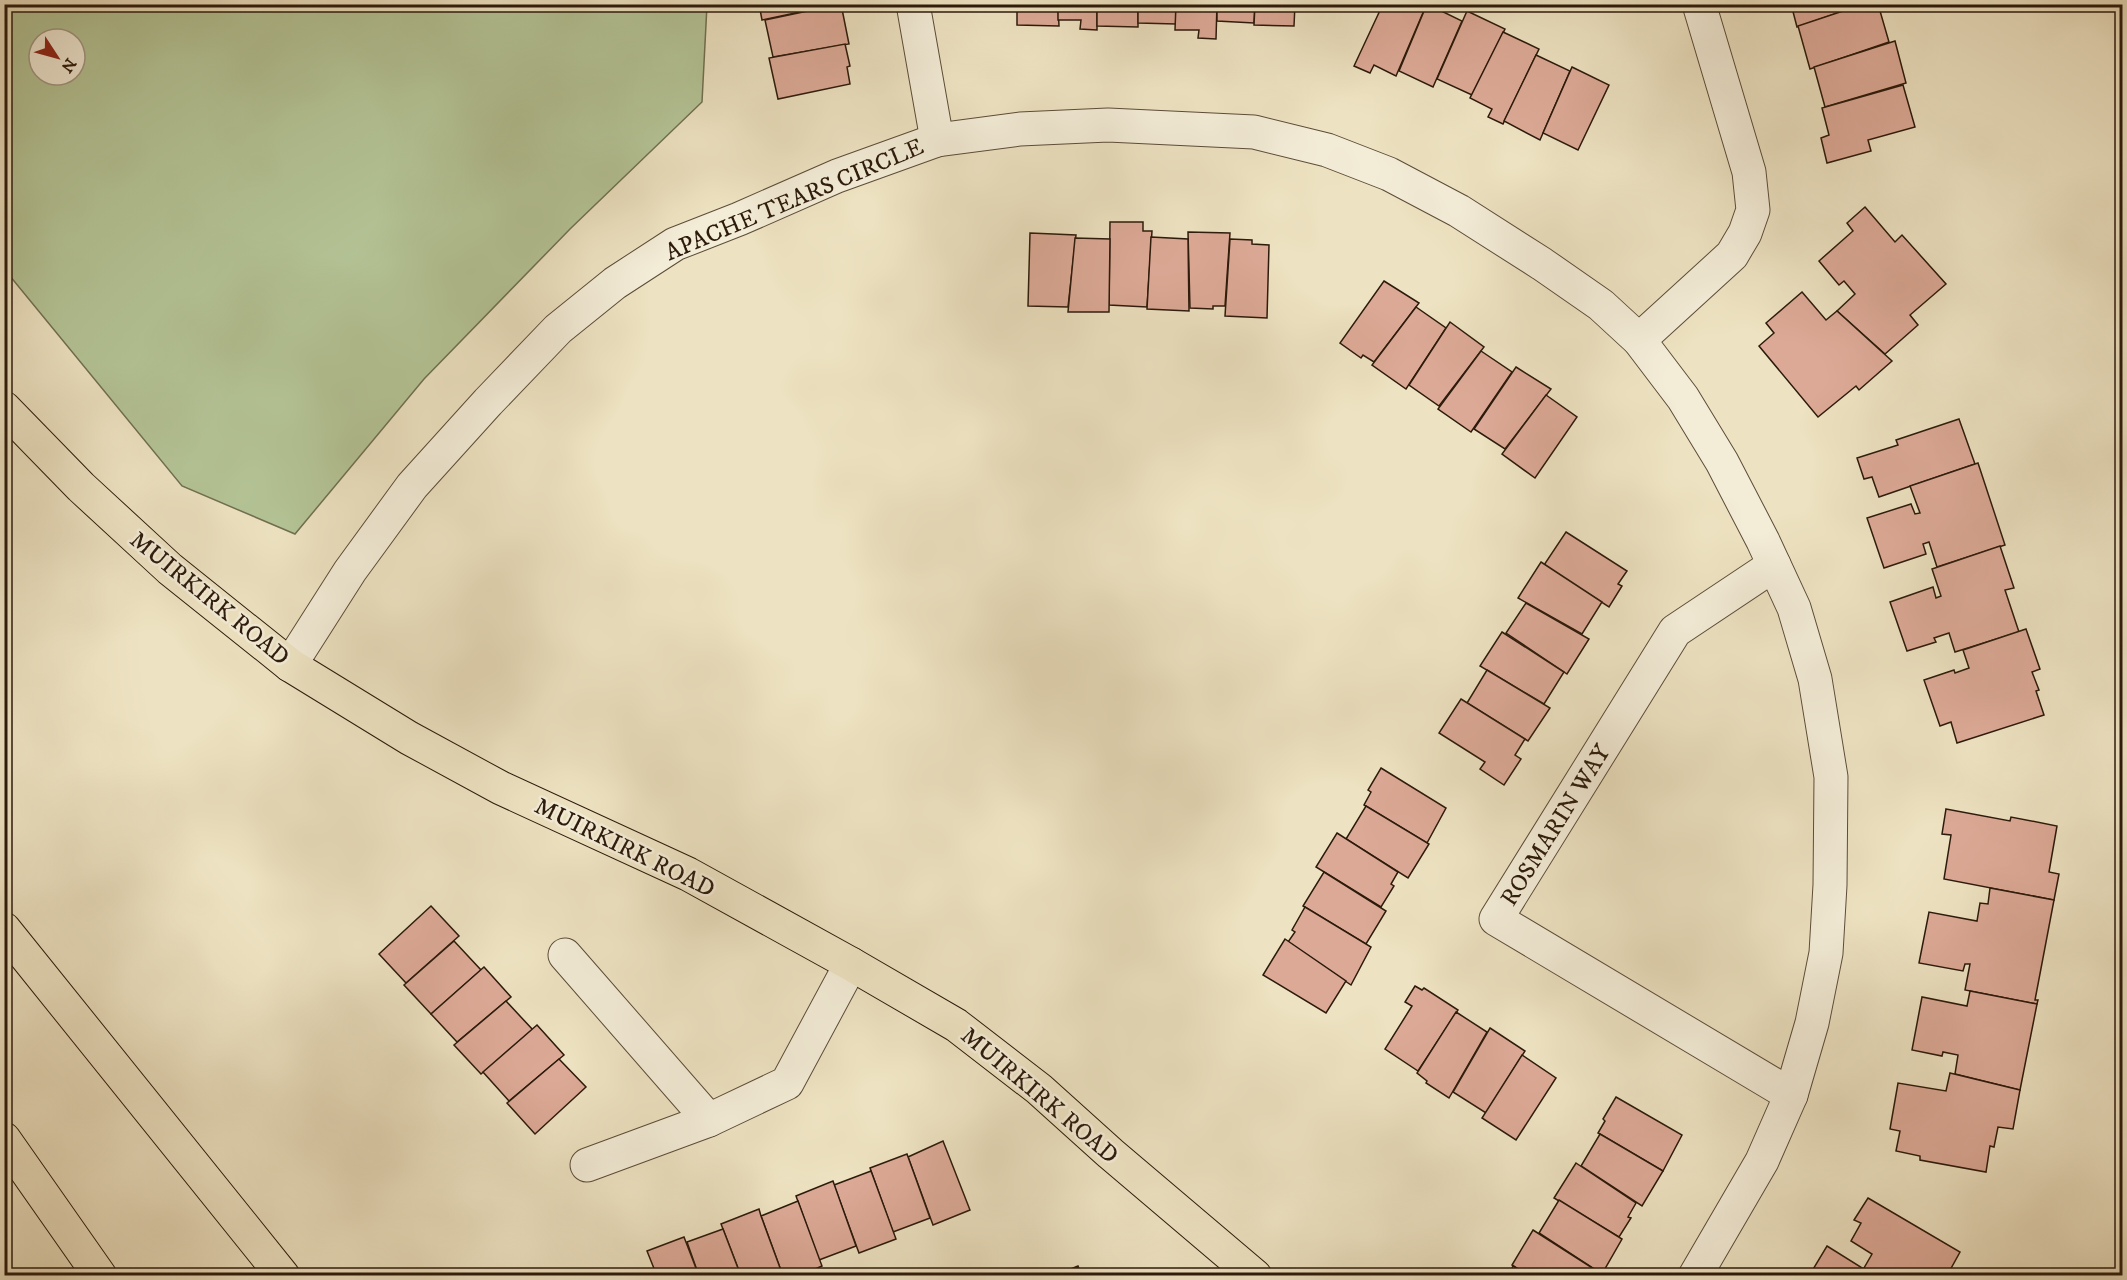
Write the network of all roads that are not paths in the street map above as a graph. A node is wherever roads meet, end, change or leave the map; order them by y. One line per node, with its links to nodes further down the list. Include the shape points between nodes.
1 (913, 4): 3 (street)
2 (1699, 4): 4 (street, via 1749,172 1753,210 1732,255)
3 (937, 140): 4 (street, APACHE TEARS CIRCLE, via 1020,129 1108,125 1254,132 1327,150 1389,174 1459,211 1601,305); 7 (street, APACHE TEARS CIRCLE, via 837,176 675,244 615,283 558,329 412,486 350,571)
4 (1638, 340): 6 (street, APACHE TEARS CIRCLE, via 1683,398 1722,462)
5 (4, 408): 7 (main road, MUIRKIRK ROAD, via 81,487 170,569)
6 (1774, 565): 11 (street, APACHE TEARS CIRCLE, via 1794,608 1815,680 1831,777 1826,953 1812,1023); 11 (street, ROSMARIN WAY, via 1675,631 1496,919)
7 (290, 665): 10 (main road, MUIRKIRK ROAD, via 409,738 501,788 688,874)
8 (4, 929): 16 (main road)
9 (565, 955): 12 (street)
10 (851, 964): 12 (street, via 787,1083); 17 (main road, MUIRKIRK ROAD, via 956,1025 1039,1089)
11 (1791, 1095): 18 (street, APACHE TEARS CIRCLE, via 1762,1161)
12 (709, 1120): 14 (street)
13 (4, 1139): 15 (main road)
14 (587, 1165)
15 (100, 1275)
16 (283, 1275)
17 (1254, 1275)
18 (1695, 1275)

